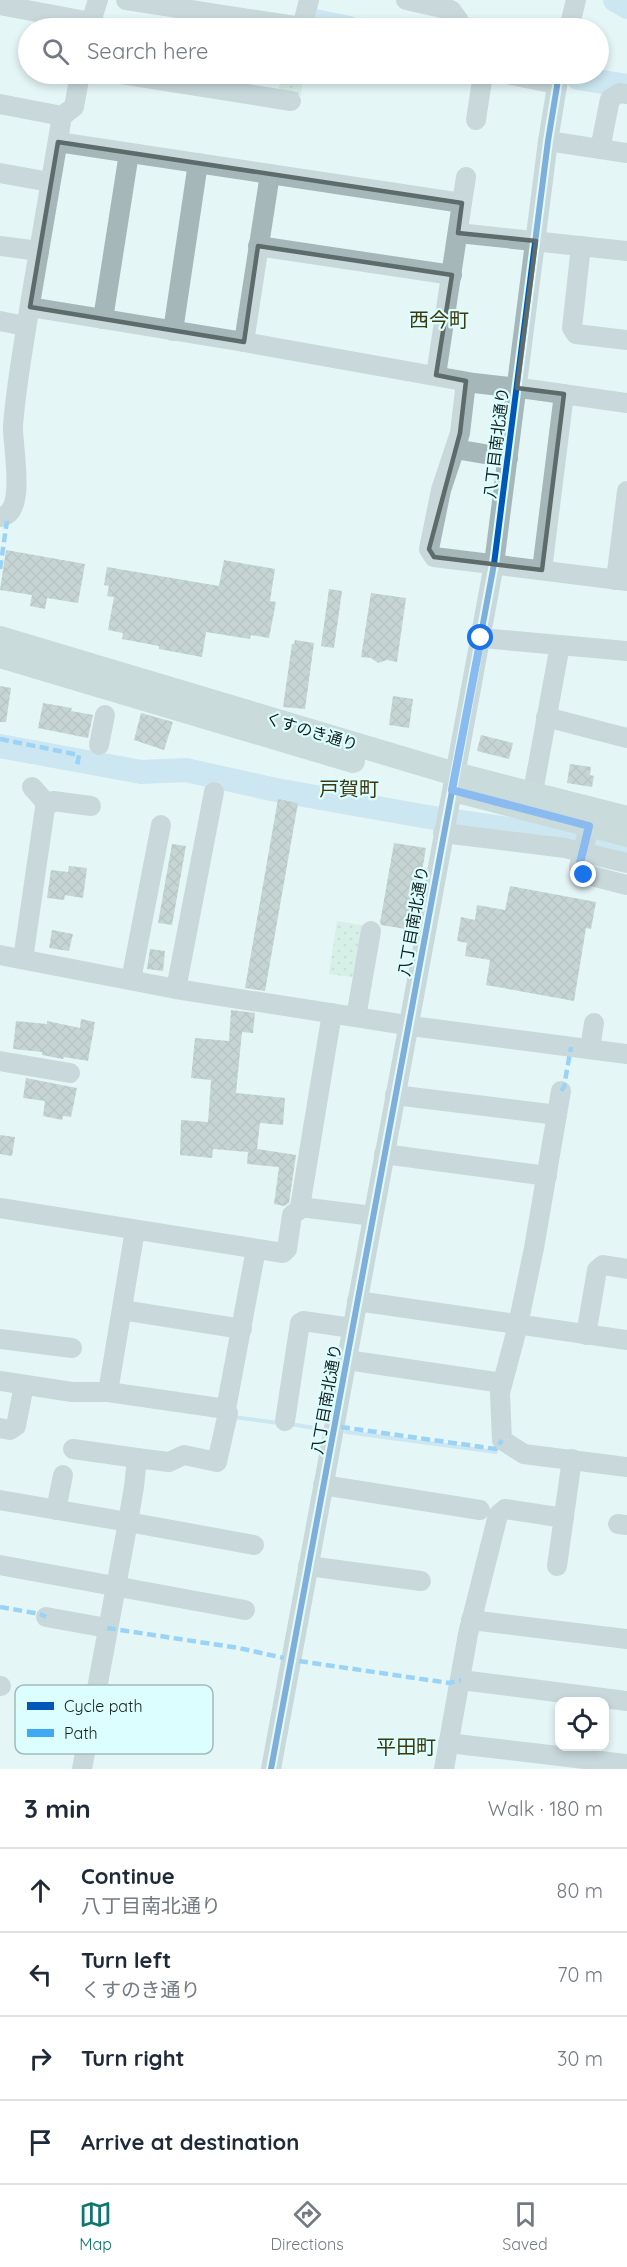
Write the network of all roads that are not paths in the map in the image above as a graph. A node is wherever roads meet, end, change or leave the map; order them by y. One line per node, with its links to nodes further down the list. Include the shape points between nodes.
1 (98, 0): 8 (street)
2 (126, 0): 9 (street)
3 (309, 0): 10 (street)
4 (406, 0): 11 (street, via 451,10)
5 (576, 0): 12 (street)
6 (0, 5): 7 (street)
7 (58, 18)
8 (92, 18)
9 (233, 18)
10 (306, 18)
11 (457, 18)
12 (572, 18)
13 (78, 84): 20 (street, via 74,107)
14 (184, 84): 18 (street)
15 (481, 84): 21 (street)
16 (557, 84): 22 (street, 八丁目南北通り)
17 (627, 94): 24 (street, via 619,93 610,99)
18 (291, 101)
19 (0, 104): 20 (street)
20 (62, 116): 23 (street)
21 (476, 120)
22 (548, 141): 24 (street); 34 (street, 八丁目南北通り)
23 (58, 142): 25 (street); 31 (street)
24 (600, 149): 26 (street)
25 (129, 153): 27 (street); 42 (street)
26 (627, 153)
27 (198, 163): 29 (street); 44 (street)
28 (0, 173): 31 (street)
29 (270, 174): 32 (street); 36 (street)
30 (466, 177): 32 (street)
31 (50, 182): 38 (street)
32 (462, 203): 33 (street)
33 (458, 233): 34 (street); 40 (street)
34 (536, 241): 37 (street); 49 (street, 八丁目南北通り)
35 (0, 246): 38 (street)
36 (258, 246): 40 (street); 46 (street)
37 (581, 246): 39 (street); 45 (street, via 572,328 576,334)
38 (39, 251): 41 (street)
39 (627, 251)
40 (452, 275): 47 (street)
41 (28, 317): 42 (street); 43 (street); 50 (street)
42 (103, 319): 44 (street)
43 (0, 321)
44 (173, 331): 46 (street)
45 (627, 340)
46 (244, 342): 47 (street)
47 (436, 375): 48 (street)
48 (466, 382): 49 (street); 53 (street)
49 (517, 388): 51 (street); 54 (street, 八丁目南北通り)
50 (9, 392): 55 (street, via 13,426)
51 (564, 394): 52 (street); 59 (street)
52 (627, 403)
53 (455, 449): 54 (street); 58 (street, via 441,490 429,549 434,556)
54 (508, 458): 58 (street, 八丁目南北通り)
55 (8, 459): 57 (street, via 16,488 12,511)
56 (627, 491): 60 (street)
57 (0, 518)
58 (494, 564): 59 (street); 62 (street, 八丁目南北通り)
59 (542, 570): 60 (street)
60 (621, 580)
61 (0, 638): 70 (main road, くすのき通り)
62 (481, 638): 63 (street); 70 (street, 八丁目南北通り)
63 (560, 645): 64 (street); 67 (street)
64 (627, 651)
65 (0, 656): 70 (main road, くすのき通り, via 34,673 182,718)
66 (105, 715): 69 (street)
67 (546, 717): 68 (street); 73 (street)
68 (627, 738)
69 (99, 745)
70 (453, 782): 73 (main road, くすのき通り); 78 (street, 八丁目南北通り)
71 (32, 787): 74 (street)
72 (214, 792): 87 (street)
73 (531, 802): 76 (main road, くすのき通り); 80 (main road, くすのき通り)
74 (48, 806): 75 (street, via 53,801); 85 (street)
75 (91, 806)
76 (627, 818)
77 (161, 825): 86 (street)
78 (445, 825): 80 (street); 91 (street, 八丁目南北通り)
79 (627, 835): 80 (main road, くすのき通り)
80 (586, 840): 81 (street); 82 (street, via 580,873)
81 (627, 863)
82 (621, 884)
83 (370, 931): 89 (street)
84 (0, 955): 85 (street)
85 (23, 959): 86 (street, via 98,970)
86 (131, 980): 87 (street)
87 (176, 989): 88 (street)
88 (332, 1013): 89 (street); 101 (street)
89 (356, 1017): 91 (street)
90 (594, 1023): 92 (street)
91 (407, 1024): 92 (street); 97 (street, 八丁目南北通り)
92 (590, 1049): 93 (street)
93 (627, 1054)
94 (0, 1061): 95 (street)
95 (70, 1073)
96 (561, 1091): 98 (street)
97 (395, 1095): 98 (street); 99 (street, 八丁目南北通り)
98 (557, 1116): 100 (street)
99 (384, 1154): 100 (street); 103 (street, 八丁目南北通り)
100 (547, 1176): 109 (street)
101 (300, 1207): 103 (street); 105 (street, via 292,1215 287,1249)
102 (0, 1208): 104 (street)
103 (373, 1216): 107 (street, 八丁目南北通り)
104 (135, 1230): 105 (street); 108 (street)
105 (256, 1249): 111 (street)
106 (627, 1269): 112 (street, via 603,1265 597,1270)
107 (357, 1301): 109 (street); 110 (street, 八丁目南北通り)
108 (122, 1310): 111 (street); 120 (street)
109 (518, 1325): 112 (street); 118 (street)
110 (352, 1328): 116 (street, 八丁目南北通り); 122 (street, via 300,1323)
111 (242, 1329): 121 (street)
112 (586, 1335): 114 (street)
113 (0, 1339): 115 (street)
114 (627, 1341)
115 (72, 1348)
116 (346, 1360): 118 (street); 129 (street, 八丁目南北通り)
117 (0, 1381): 119 (street)
118 (502, 1383): 126 (street, via 502,1440 524,1454)
119 (24, 1384): 120 (street, via 72,1392); 123 (street, via 16,1426 10,1430)
120 (108, 1392): 121 (street)
121 (226, 1409): 125 (street, via 217,1462 184,1455 169,1462)
122 (285, 1421)
123 (0, 1428)
124 (73, 1449): 125 (street)
125 (137, 1458): 134 (street)
126 (572, 1459): 127 (street); 133 (street)
127 (627, 1467)
128 (63, 1475): 131 (street)
129 (323, 1485): 132 (street); 137 (street, 八丁目南北通り)
130 (0, 1500): 131 (street)
131 (56, 1510): 134 (street)
132 (480, 1510)
133 (564, 1518): 138 (street); 143 (street, via 506,1509 498,1515)
134 (128, 1522): 135 (street); 140 (street)
135 (254, 1545)
136 (0, 1565): 140 (street)
137 (308, 1566): 139 (street); 153 (street, 八丁目南北通り)
138 (557, 1566)
139 (421, 1581)
140 (115, 1586): 141 (street); 144 (street)
141 (245, 1610)
142 (46, 1617): 144 (street)
143 (471, 1620): 145 (street); 146 (street)
144 (107, 1628): 147 (street)
145 (627, 1639)
146 (460, 1680): 148 (street); 149 (street)
147 (97, 1685)
148 (627, 1701)
149 (448, 1743): 151 (street); 154 (street)
150 (85, 1754): 152 (street)
151 (627, 1764)
152 (82, 1769)
153 (271, 1769)
154 (444, 1769)

